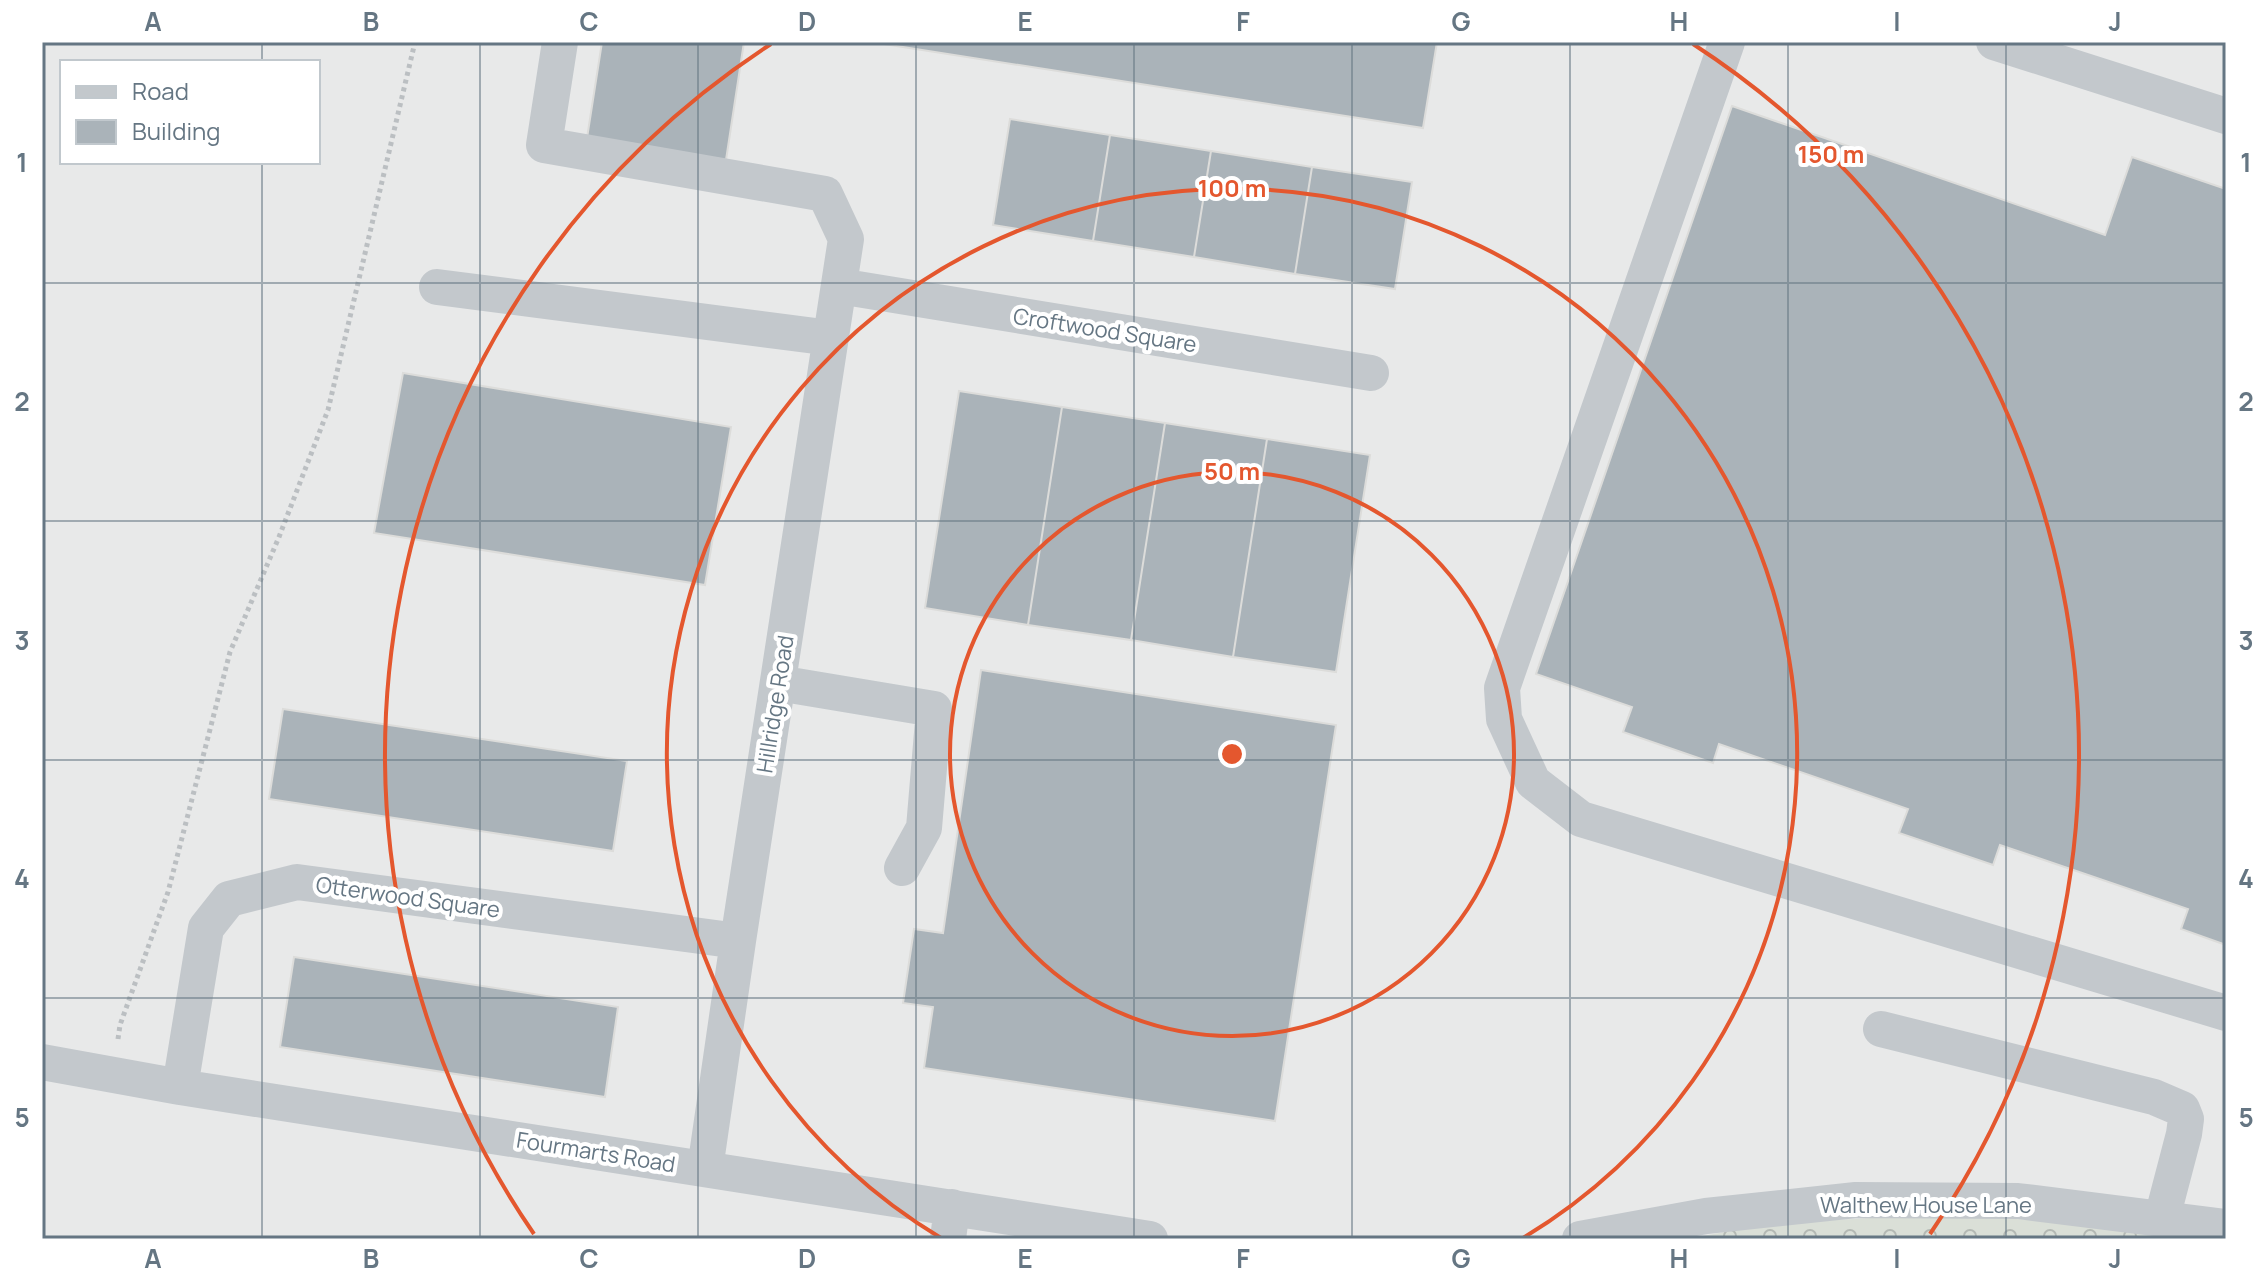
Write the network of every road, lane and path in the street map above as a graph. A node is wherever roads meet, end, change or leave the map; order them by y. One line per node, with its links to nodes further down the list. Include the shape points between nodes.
1 (415, 42): 16 (path, via 328,410 230,652 168,892 120,1025)
2 (560, 42): 6 (street, Hillridge Road, via 544,145 825,194 846,239)
3 (1727, 42): 13 (street, via 1502,688 1504,719 1533,782 1581,819)
4 (1994, 42): 5 (street)
5 (2226, 116)
6 (839, 286): 8 (street, Hillridge Road); 9 (street, Croftwood Square)
7 (437, 287): 8 (street)
8 (831, 338): 10 (street, Hillridge Road)
9 (1371, 373)
10 (778, 683): 11 (street, via 934,709 924,828); 12 (street, Hillridge Road)
11 (902, 868)
12 (738, 941): 17 (street, Otterwood Square, via 297,882 229,899 206,928); 18 (street, Hillridge Road)
13 (2226, 1013)
14 (1881, 1029): 19 (street, via 2154,1097 2182,1109 2184,1134)
15 (42, 1062): 16 (street, Fourmarts Road)
16 (112, 1075): 17 (street, Fourmarts Road)
17 (180, 1087): 18 (street, Fourmarts Road)
18 (705, 1169): 20 (street, Fourmarts Road)
19 (2162, 1218): 21 (street, Walthew House Lane); 23 (street, Walthew House Lane, via 2018,1201 1856,1200 1706,1216)
20 (950, 1223): 22 (street, Fourmarts Road)
21 (2226, 1227)
22 (1150, 1239)
23 (1580, 1239)

